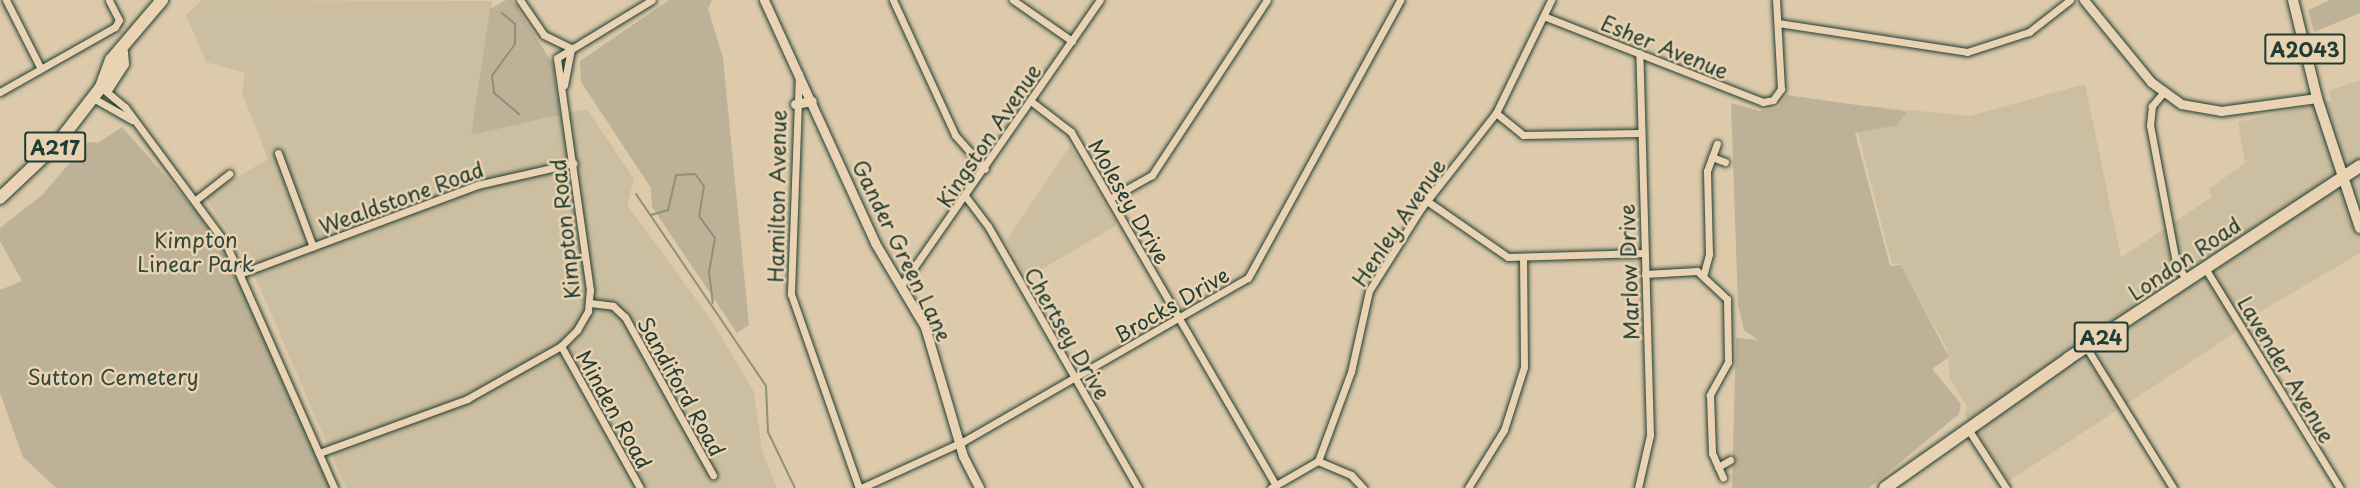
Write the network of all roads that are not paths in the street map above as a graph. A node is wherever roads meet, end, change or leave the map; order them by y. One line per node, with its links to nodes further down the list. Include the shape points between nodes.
1 (6, 0): 22 (street)
2 (109, 0): 22 (street, via 119,20 111,30)
3 (162, 0): 26 (highway, A217, via 122,52 118,71)
4 (520, 0): 20 (street, via 544,34)
5 (652, 0): 20 (street)
6 (764, 0): 23 (street, Gander Green Lane)
7 (893, 0): 41 (street, via 955,135)
8 (1013, 0): 19 (street)
9 (1101, 0): 19 (street, Kingston Avenue)
10 (1267, 0): 46 (street, via 1152,175)
11 (1400, 0): 60 (street, Brocks Drive, via 1255,268 1248,278)
12 (1551, 0): 17 (street, Henley Avenue)
13 (1776, 0): 18 (street)
14 (2070, 0): 18 (street, via 2029,32 1966,52)
15 (2084, 0): 27 (street)
16 (2293, 0): 28 (main road, A2043)
17 (1546, 17): 21 (street, Esher Avenue); 32 (street, Henley Avenue)
18 (1778, 23): 21 (street, Esher Avenue, via 1781,89 1773,100 1763,102)
19 (1072, 41): 30 (street, Kingston Avenue)
20 (571, 48): 24 (street, Kimpton Road); 24 (street, Kimpton Road, via 557,58)
21 (1639, 53): 34 (street, Marlow Drive)
22 (40, 67): 25 (street)
23 (800, 74): 29 (street, Gander Green Lane); 31 (street, Hamilton Avenue)
24 (564, 85): 39 (street, Kimpton Road)
25 (0, 92)
26 (97, 93): 33 (street); 33 (street, via 116,96); 45 (highway, A217, via 32,171)
27 (2162, 94): 28 (street, via 2211,111); 57 (street, via 2152,106 2150,125 2176,263)
28 (2317, 98): 43 (main road, A2043)
29 (812, 101): 31 (street); 58 (street, Gander Green Lane, via 875,243)
30 (1032, 102): 41 (street, Kingston Avenue); 46 (street, Molesey Drive, via 1071,132)
31 (795, 104): 75 (street, Hamilton Avenue, via 791,294)
32 (1496, 113): 34 (street, via 1532,136); 48 (street, Henley Avenue)
33 (132, 120): 47 (street)
34 (1640, 133): 51 (street, Marlow Drive)
35 (1717, 144): 37 (street)
36 (278, 153): 50 (street)
37 (1712, 157): 38 (street); 55 (street)
38 (1725, 162)
39 (574, 163): 50 (street, Wealdstone Road, via 477,185); 59 (street, Kimpton Road)
40 (2360, 166): 43 (highway, London Road / A24)
41 (985, 169): 44 (street, Kingston Avenue)
42 (229, 174): 47 (street)
43 (2341, 179): 49 (main road, A2043); 53 (highway, London Road / A24)
44 (966, 197): 58 (street, Kingston Avenue); 63 (street, Chertsey Drive, via 988,226)
45 (0, 198)
46 (1111, 198): 60 (street, Molesey Drive)
47 (197, 199): 54 (street)
48 (1427, 201): 52 (street, via 1494,252); 68 (street, Henley Avenue, via 1369,291 1351,372)
49 (2360, 228)
50 (313, 247): 54 (street, Wealdstone Road)
51 (1644, 253): 52 (street); 56 (street, Marlow Drive)
52 (1523, 258): 79 (street, via 1524,367 1504,430)
53 (2204, 267): 57 (highway, London Road / A24); 84 (street, Lavender Avenue)
54 (242, 273): 66 (street)
55 (1704, 273): 56 (street); 69 (street, via 1724,294 1727,306 1728,362 1710,395 1712,453)
56 (1645, 274): 80 (street, Marlow Drive, via 1650,435)
57 (2186, 279): 62 (highway, London Road / A24)
58 (901, 286): 65 (street, Gander Green Lane, via 925,327)
59 (590, 303): 61 (street, Kimpton Road, via 583,321); 70 (street, Sandiford Road, via 613,306 625,316)
60 (1180, 319): 63 (street, Brocks Drive); 72 (street, Molesey Drive)
61 (561, 346): 66 (street, Kimpton Road, via 467,399); 74 (street, Minden Road)
62 (2086, 347): 64 (highway, London Road / A24); 83 (street)
63 (1075, 378): 65 (street, Brocks Drive); 77 (street, Chertsey Drive)
64 (1968, 429): 81 (highway, London Road / A24); 82 (street)
65 (959, 443): 75 (street, Brocks Drive); 76 (street, Gander Green Lane)
66 (319, 453): 73 (street)
67 (1730, 460): 69 (street)
68 (1318, 461): 72 (street); 78 (street, via 1350,475)
69 (1718, 467): 71 (street)
70 (713, 475)
71 (1724, 478)
72 (1273, 487)
73 (334, 488)
74 (640, 488)
75 (860, 488)
76 (979, 488)
77 (1138, 488)
78 (1363, 488)
79 (1468, 488)
80 (1638, 488)
81 (1885, 488)
82 (2006, 488)
83 (2173, 488)
84 (2340, 488)

